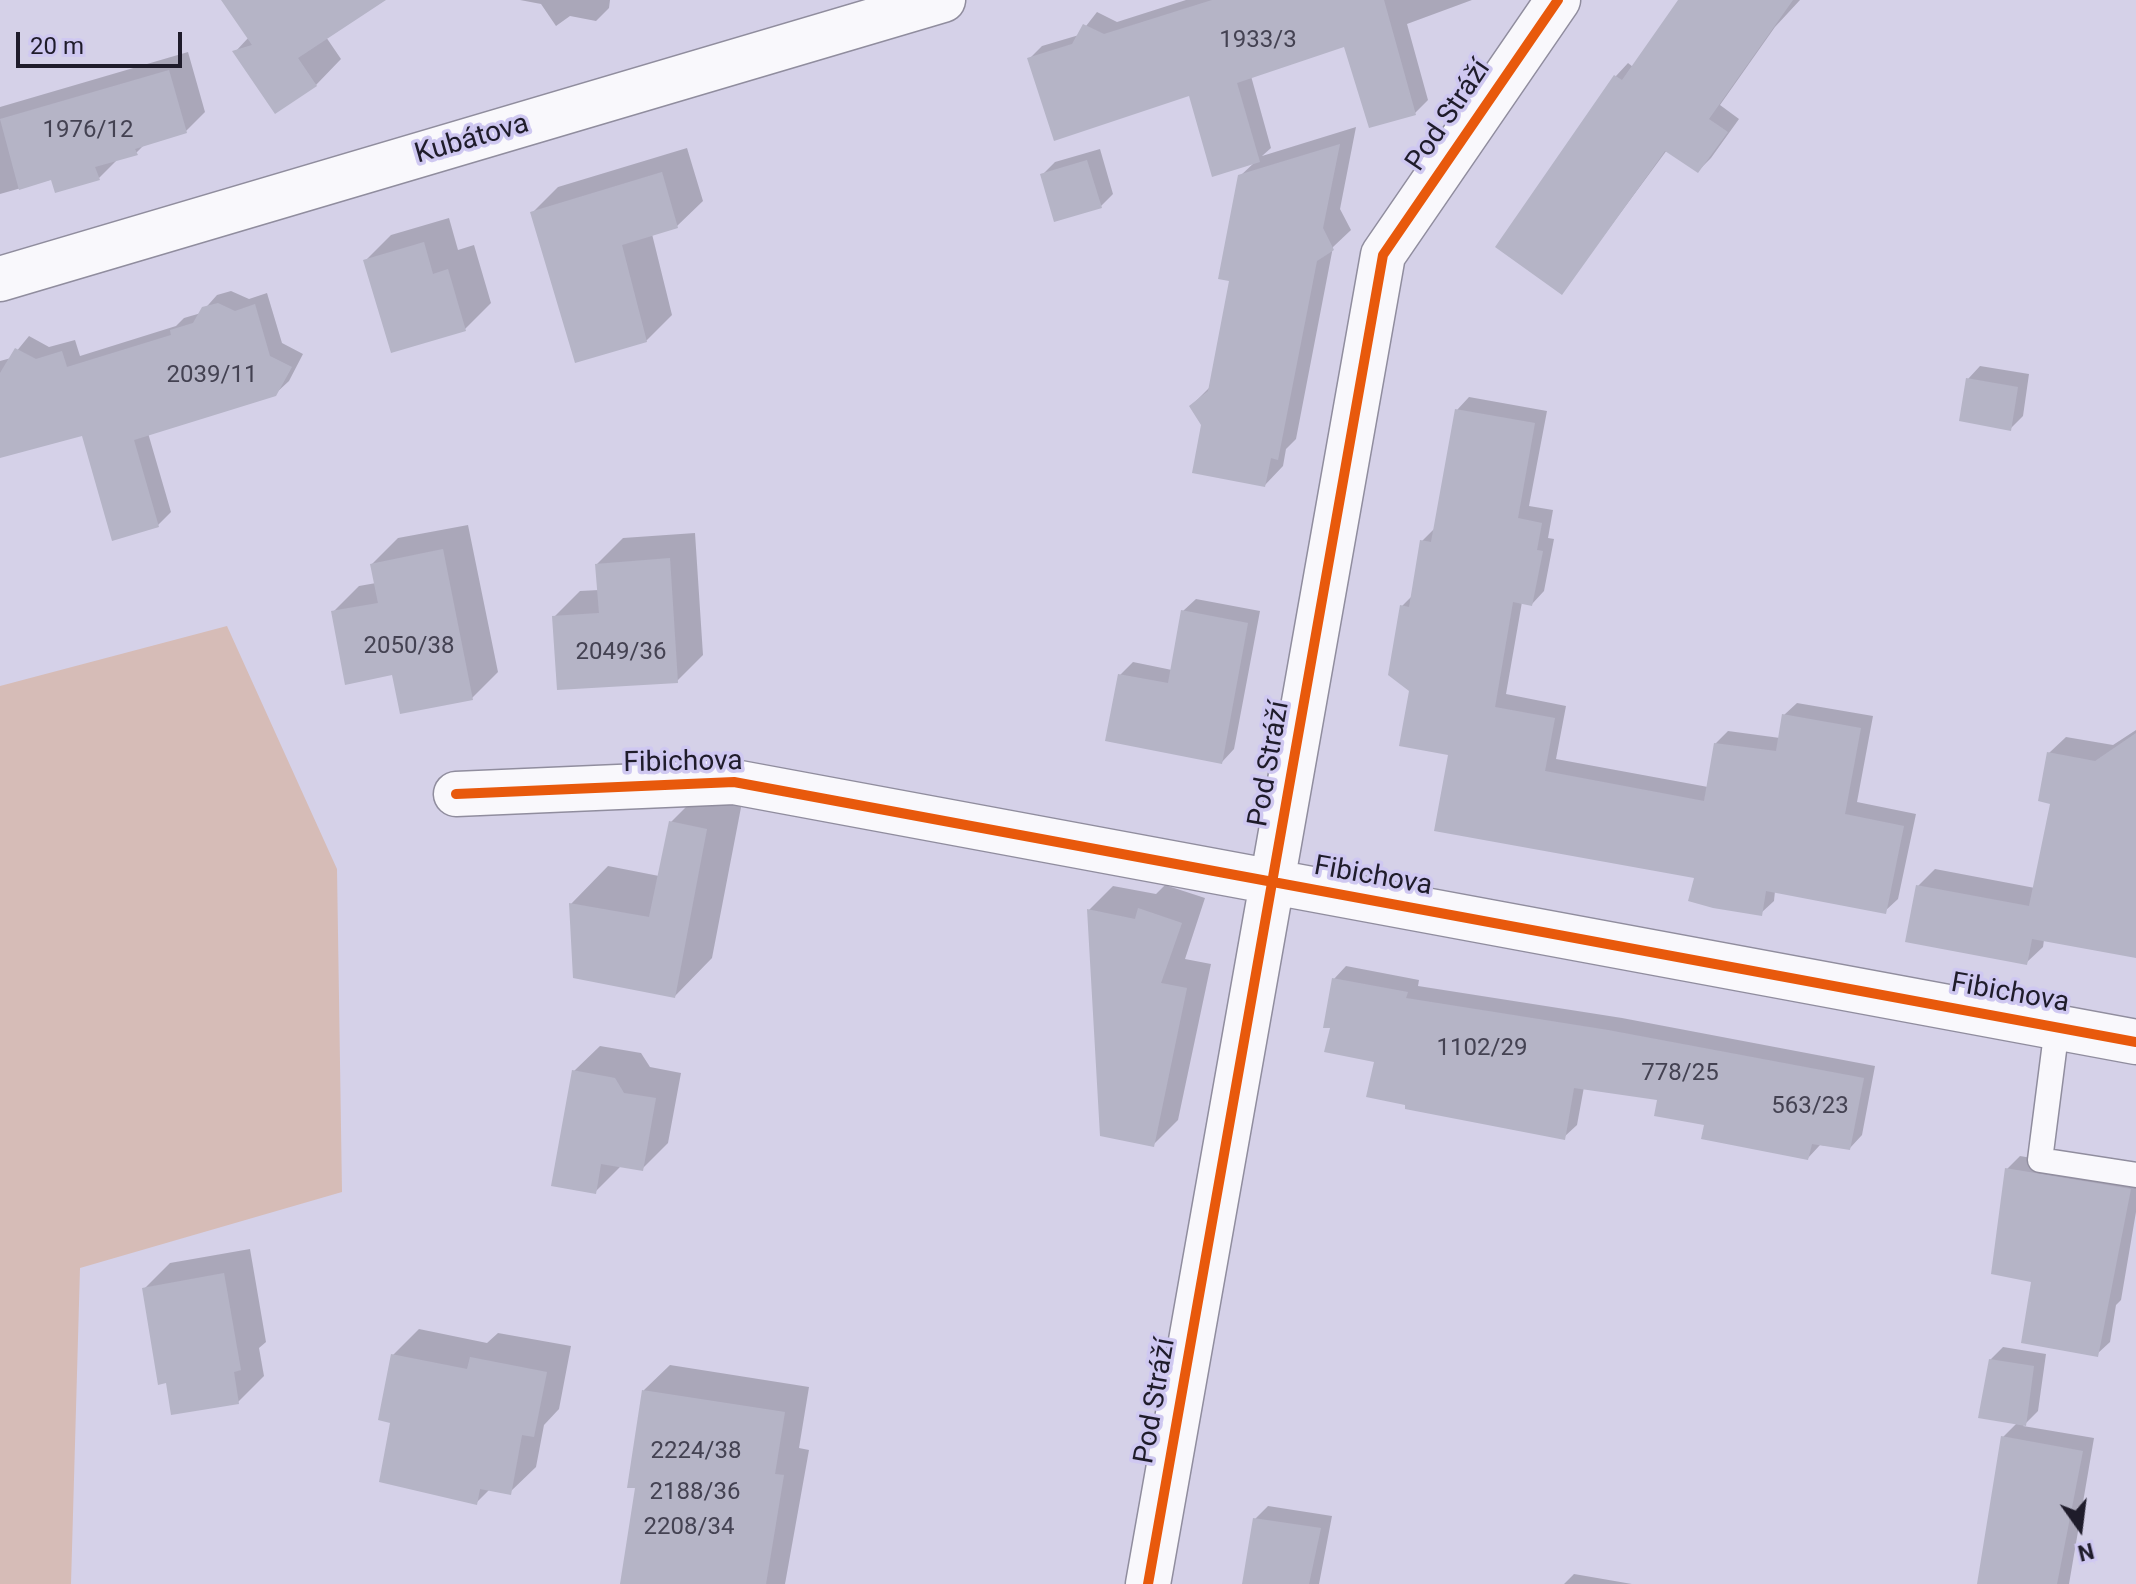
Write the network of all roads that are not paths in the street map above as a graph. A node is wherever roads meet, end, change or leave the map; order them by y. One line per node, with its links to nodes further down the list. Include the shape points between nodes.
1 (943, 0): 3 (street, Kubátova)
2 (1558, 0): 5 (street, Pod Stráží, via 1383,255)
3 (0, 279)
4 (456, 794): 5 (street, Fibichova, via 734,782)
5 (1274, 883): 6 (street, Fibichova); 9 (street, Pod Stráží)
6 (2057, 1027): 7 (street, Fibichova); 8 (lane, via 2040,1160)
7 (2136, 1042)
8 (2136, 1175)
9 (1148, 1584)

